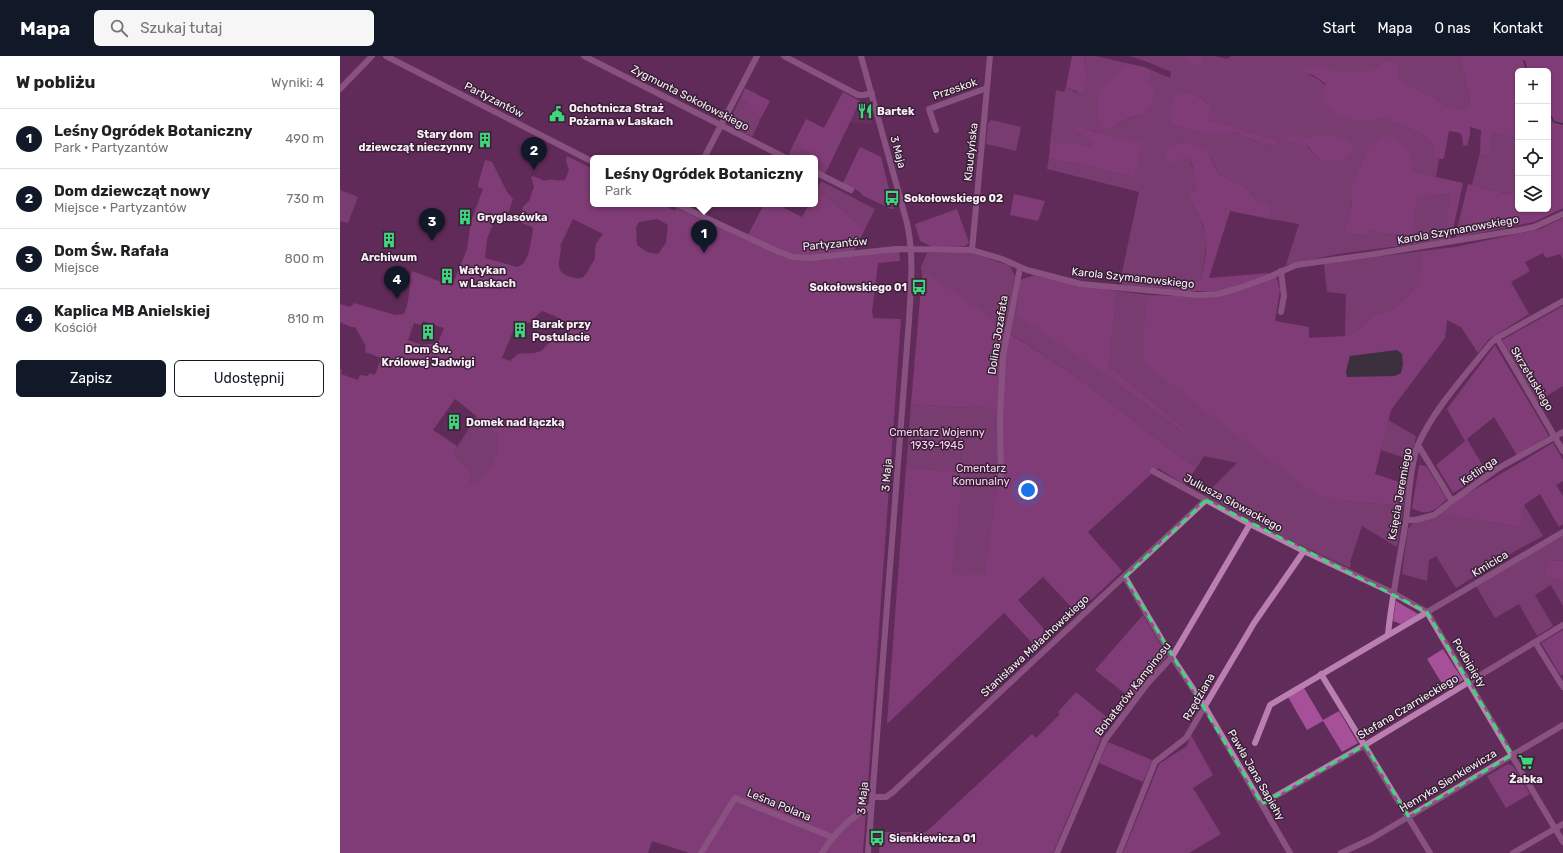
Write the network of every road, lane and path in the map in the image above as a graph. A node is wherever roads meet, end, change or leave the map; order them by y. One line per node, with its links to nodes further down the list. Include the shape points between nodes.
1 (372, 56): 9 (street)
2 (386, 56): 15 (street, Partyzantów)
3 (584, 56): 11 (street, Zygmunta Sokołowskiego)
4 (757, 56): 11 (street)
5 (784, 56): 10 (street, via 858,95)
6 (861, 56): 10 (street, 3 Maja)
7 (990, 56): 8 (street, Klaudyńska)
8 (987, 88): 12 (street, Przeskok, via 929,109); 21 (street, Klaudyńska)
9 (340, 89)
10 (872, 93): 20 (street, 3 Maja, via 906,219)
11 (721, 126): 13 (street); 14 (street, Zygmunta Sokołowskiego)
12 (936, 130)
13 (706, 155)
14 (780, 155)
15 (590, 160)
16 (818, 174): 17 (street)
17 (851, 190)
18 (683, 207): 20 (street, Partyzantów, via 793,257 810,258)
19 (1563, 214): 23 (street, Karola Szymanowskiego, via 1534,227 1520,230 1296,265)
20 (911, 249): 21 (street, Karola Szymanowskiego); 54 (street, 3 Maja, via 909,320)
21 (972, 250): 22 (street, Karola Szymanowskiego, via 1002,259)
22 (1020, 268): 23 (street, Karola Szymanowskiego, via 1081,284 1198,295 1218,294 1239,288); 32 (street, Dolina Jozafata, via 1003,356 1000,413)
23 (1281, 271): 25 (street, via 1284,296)
24 (1563, 301): 26 (street, Księcia Jeremiego)
25 (1281, 312)
26 (1497, 338): 28 (street, Skrzetuskiego); 29 (street, Księcia Jeremiego, via 1487,347 1438,411)
27 (1563, 432): 28 (street, Ketlinga)
28 (1555, 437): 30 (street, Skrzetuskiego); 34 (street, Ketlinga, via 1497,469)
29 (1418, 445): 34 (street); 35 (street, Księcia Jeremiego)
30 (1563, 450)
31 (1153, 471): 33 (street, Juliusza Słowackiego)
32 (1001, 478)
33 (1206, 500): 36 (street, Juliusza Słowackiego); 39 (street, Stanisława Małachowskiego)
34 (1452, 501): 35 (street, Ketlinga, via 1434,515)
35 (1406, 520): 40 (street, Księcia Jeremiego)
36 (1250, 524): 38 (street, Juliusza Słowackiego); 45 (street, Bohaterów Kampinosu)
37 (1563, 532): 41 (street, Kmicica)
38 (1304, 551): 40 (street, Podbipięty); 49 (street, Rzędziana, via 1254,623)
39 (1124, 577): 45 (street, Pawła Jana Sapiehy); 54 (street, Stanisława Małachowskiego, via 893,792 886,797)
40 (1393, 593): 41 (street, Podbipięty); 43 (street, Księcia Jeremiego)
41 (1427, 612): 43 (street); 47 (street, Podbipięty)
42 (1563, 625): 44 (street, Stefana Czarnieckiego)
43 (1388, 634): 46 (street)
44 (1535, 642): 47 (street, Stefana Czarnieckiego); 48 (street)
45 (1172, 657): 49 (street, Pawła Jana Sapiehy); 65 (street, Bohaterów Kampinosu, via 1148,683 1105,740)
46 (1321, 674): 51 (street, via 1270,704); 52 (street)
47 (1469, 682): 52 (street, Stefana Czarnieckiego); 53 (street, Podbipięty)
48 (1563, 687)
49 (1204, 707): 55 (street, Pawła Jana Sapiehy); 66 (street, Rzędziana, via 1186,738 1155,762)
50 (1563, 725): 53 (street, Henryka Sienkiewicza)
51 (1255, 743)
52 (1365, 744): 55 (street, Stefana Czarnieckiego); 57 (street)
53 (1512, 755): 57 (street, Henryka Sienkiewicza); 59 (street, Podbipięty)
54 (873, 796): 64 (street, 3 Maja)
55 (1262, 804): 67 (street, Pawła Jana Sapiehy)
56 (869, 807): 60 (street, via 858,813)
57 (1408, 816): 68 (street, Henryka Sienkiewicza, via 1371,839); 69 (street)
58 (1563, 824): 59 (street)
59 (1555, 828): 61 (street, Podbipięty); 70 (street)
60 (832, 838): 62 (street, Leśna Polana, via 735,798); 63 (street)
61 (1563, 842)
62 (701, 853)
63 (822, 853)
64 (868, 853)
65 (1057, 853)
66 (1119, 853)
67 (1290, 853)
68 (1341, 853)
69 (1430, 853)
70 (1513, 853)

